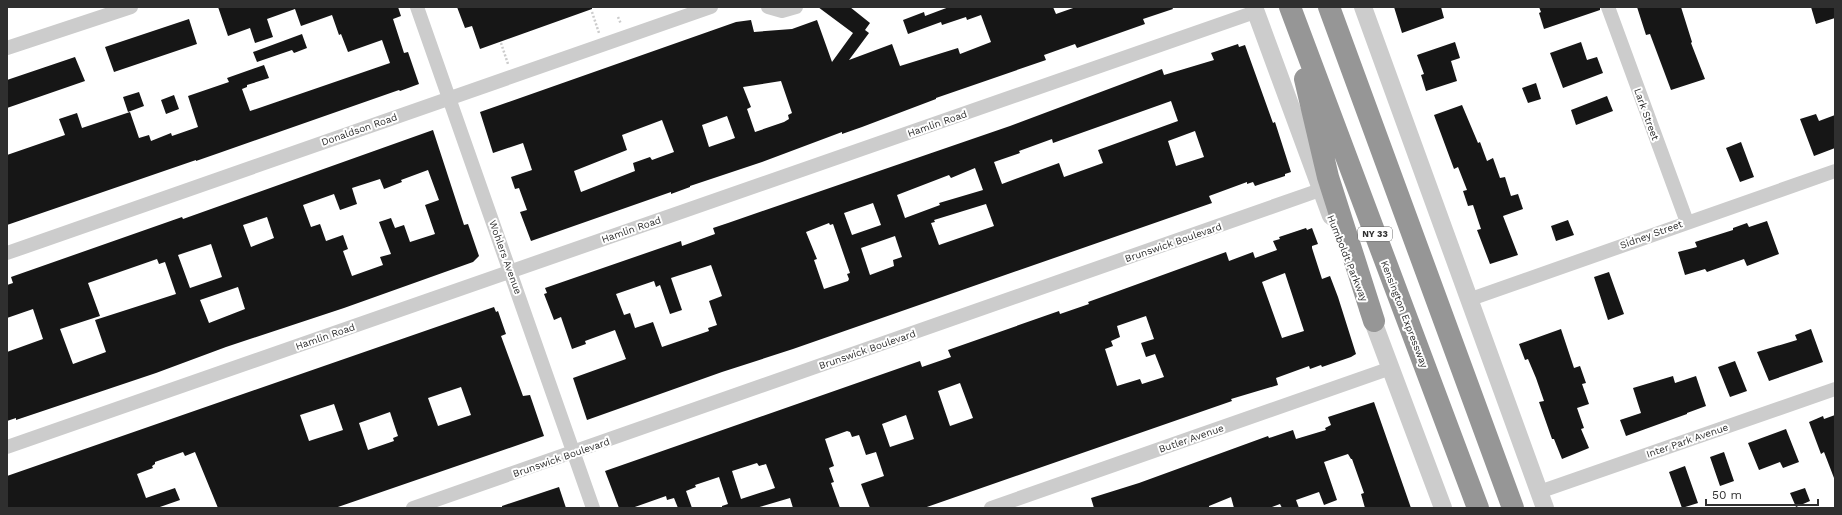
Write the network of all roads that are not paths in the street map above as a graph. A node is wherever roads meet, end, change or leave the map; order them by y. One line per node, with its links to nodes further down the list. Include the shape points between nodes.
1 (131, 7): 11 (street)
2 (417, 7): 12 (street, Wohlers Avenue)
3 (711, 7): 12 (street, Donaldson Road)
4 (796, 7): 8 (street, via 788,10)
5 (1329, 7): 30 (highway)
6 (1362, 7): 18 (street)
7 (1608, 7): 15 (street, Lark Street)
8 (770, 8)
9 (1291, 9): 19 (highway, via 1328,177); 29 (highway, Kensington Expressway / NY 33)
10 (1254, 10): 14 (street, Humboldt Parkway); 17 (street, Hamlin Road)
11 (7, 48)
12 (449, 97): 16 (street, Donaldson Road); 17 (street, Wohlers Avenue)
13 (1835, 171): 15 (street, Sidney Street)
14 (1320, 190): 19 (street, Humboldt Parkway); 23 (street, Brunswick Boulevard)
15 (1687, 222): 18 (street, Sidney Street)
16 (7, 253)
17 (511, 271): 22 (street, Hamlin Road); 23 (street, Wohlers Avenue)
18 (1468, 300): 24 (street)
19 (1374, 321): 20 (street, Humboldt Parkway)
20 (1392, 368): 27 (street, Butler Avenue); 28 (street, Humboldt Parkway)
21 (1835, 389): 24 (street, Inter Park Avenue)
22 (7, 447)
23 (574, 452): 25 (street, Brunswick Boulevard); 26 (street, Wohlers Avenue)
24 (1542, 500)
25 (413, 508)
26 (593, 508)
27 (991, 508)
28 (1443, 508)
29 (1478, 508)
30 (1513, 508)

